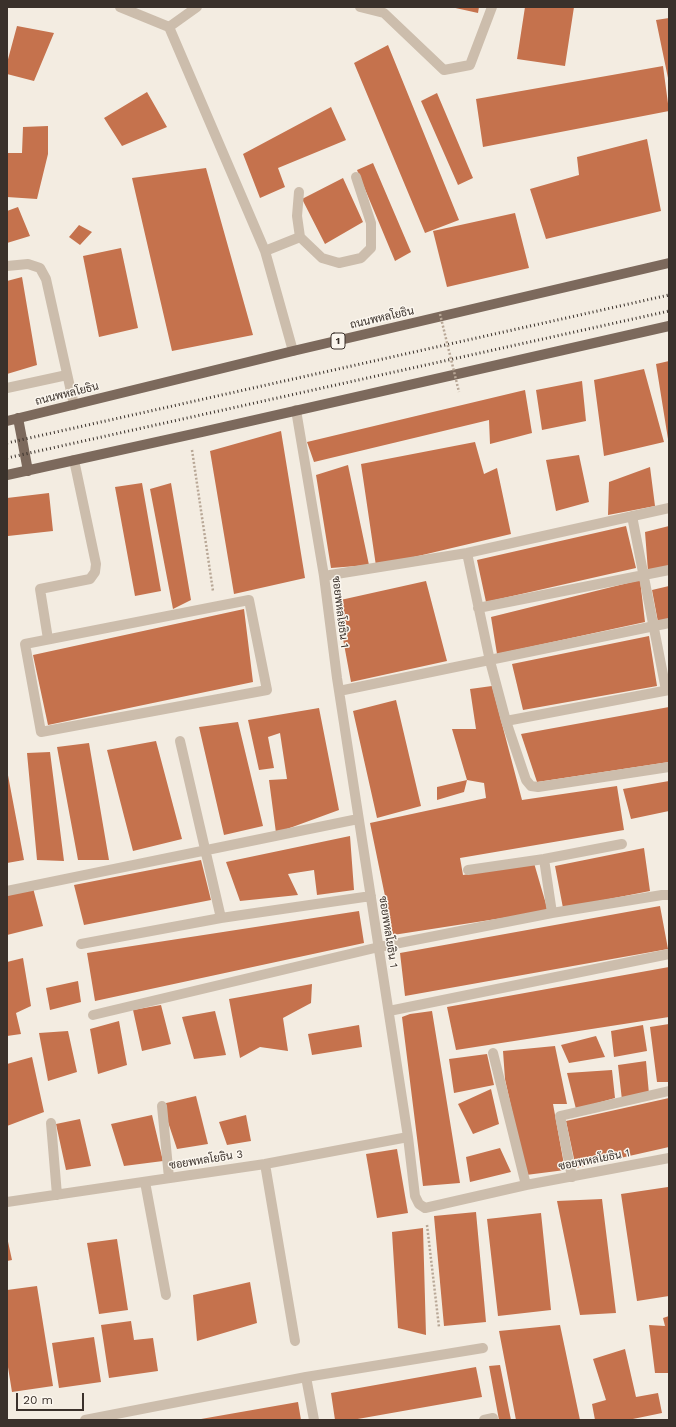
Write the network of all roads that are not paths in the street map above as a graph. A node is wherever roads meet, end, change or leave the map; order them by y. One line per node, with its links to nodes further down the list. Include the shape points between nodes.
1 (120, 7): 6 (street)
2 (198, 7): 6 (street)
3 (360, 7): 5 (street)
4 (492, 7): 5 (street, via 470,65 444,70)
5 (384, 10)
6 (169, 27): 10 (street)
7 (356, 177): 9 (street, via 371,223 371,248 361,258 339,263 322,258)
8 (299, 192): 9 (street, via 297,211)
9 (300, 237): 10 (street)
10 (265, 251): 14 (street)
11 (669, 263): 14 (main road, ถนนพหลโยธิน / 1)
12 (7, 266): 15 (street, via 28,264 40,268 46,279)
13 (669, 326): 18 (main road)
14 (293, 351): 17 (main road, ถนนพหลโยธิน / 1)
15 (67, 375): 16 (street); 17 (street)
16 (7, 388)
17 (74, 405): 19 (main road, ถนนพหลโยธิน / 1)
18 (296, 410): 21 (main road); 29 (street, ซอยพหลโยธิน 1)
19 (18, 418): 20 (main road, ถนนพหลโยธิน / 1); 22 (main road)
20 (7, 421)
21 (74, 460): 22 (main road); 33 (street, via 96,564 95,572 90,579 40,589)
22 (28, 471): 23 (main road)
23 (7, 475)
24 (669, 508): 25 (street)
25 (632, 516): 26 (street); 28 (street)
26 (467, 553): 29 (street); 30 (street)
27 (669, 570): 28 (street)
28 (643, 575): 30 (street); 32 (street)
29 (324, 576): 36 (street, ซอยพหลโยธิน 1)
30 (478, 608): 34 (street)
31 (669, 623): 32 (street)
32 (654, 626): 34 (street); 35 (street)
33 (48, 639): 33 (street, via 249,600 266,690 42,732 25,644)
34 (490, 661): 36 (street); 37 (street)
35 (667, 690): 37 (street)
36 (339, 691): 40 (street, ซอยพหลโยธิน 1)
37 (506, 722): 39 (street, via 526,780 531,786)
38 (180, 741): 42 (street)
39 (669, 768)
40 (358, 819): 42 (street); 47 (street, ซอยพหลโยธิน 1)
41 (622, 844): 43 (street)
42 (206, 851): 45 (street); 49 (street)
43 (544, 859): 44 (street); 48 (street)
44 (468, 870)
45 (7, 891)
46 (669, 895): 48 (street)
47 (371, 896): 49 (street); 51 (street, ซอยพหลโยธิน 1)
48 (552, 913): 51 (street)
49 (221, 918): 50 (street)
50 (81, 944)
51 (379, 947): 53 (street, ซอยพหลโยธิน 1); 54 (street)
52 (669, 954): 53 (street)
53 (388, 1011): 59 (street, ซอยพหลโยธิน 1)
54 (93, 1015)
55 (493, 1053): 65 (street)
56 (669, 1091): 62 (street, via 560,1116)
57 (162, 1106): 63 (street)
58 (51, 1123): 66 (street)
59 (408, 1138): 61 (street, ซอยพหลโยธิน 3); 65 (street, ซอยพหลโยธิน 1, via 415,1196 419,1204 425,1208)
60 (669, 1158): 62 (street, ซอยพหลโยธิน 1)
61 (265, 1164): 63 (street, ซอยพหลโยธิน 3); 69 (street)
62 (572, 1176): 65 (street, ซอยพหลโยธิน 1)
63 (169, 1178): 64 (street, ซอยพหลโยธิน 3)
64 (145, 1182): 66 (street, ซอยพหลโยธิน 3); 68 (street)
65 (526, 1185)
66 (57, 1195): 67 (street, ซอยพหลโยธิน 3)
67 (7, 1202)
68 (166, 1295)
69 (296, 1341)
70 (482, 1348): 71 (street)
71 (306, 1377): 72 (street); 74 (street)
72 (135, 1415): 73 (street)
73 (84, 1420)
74 (314, 1420)

